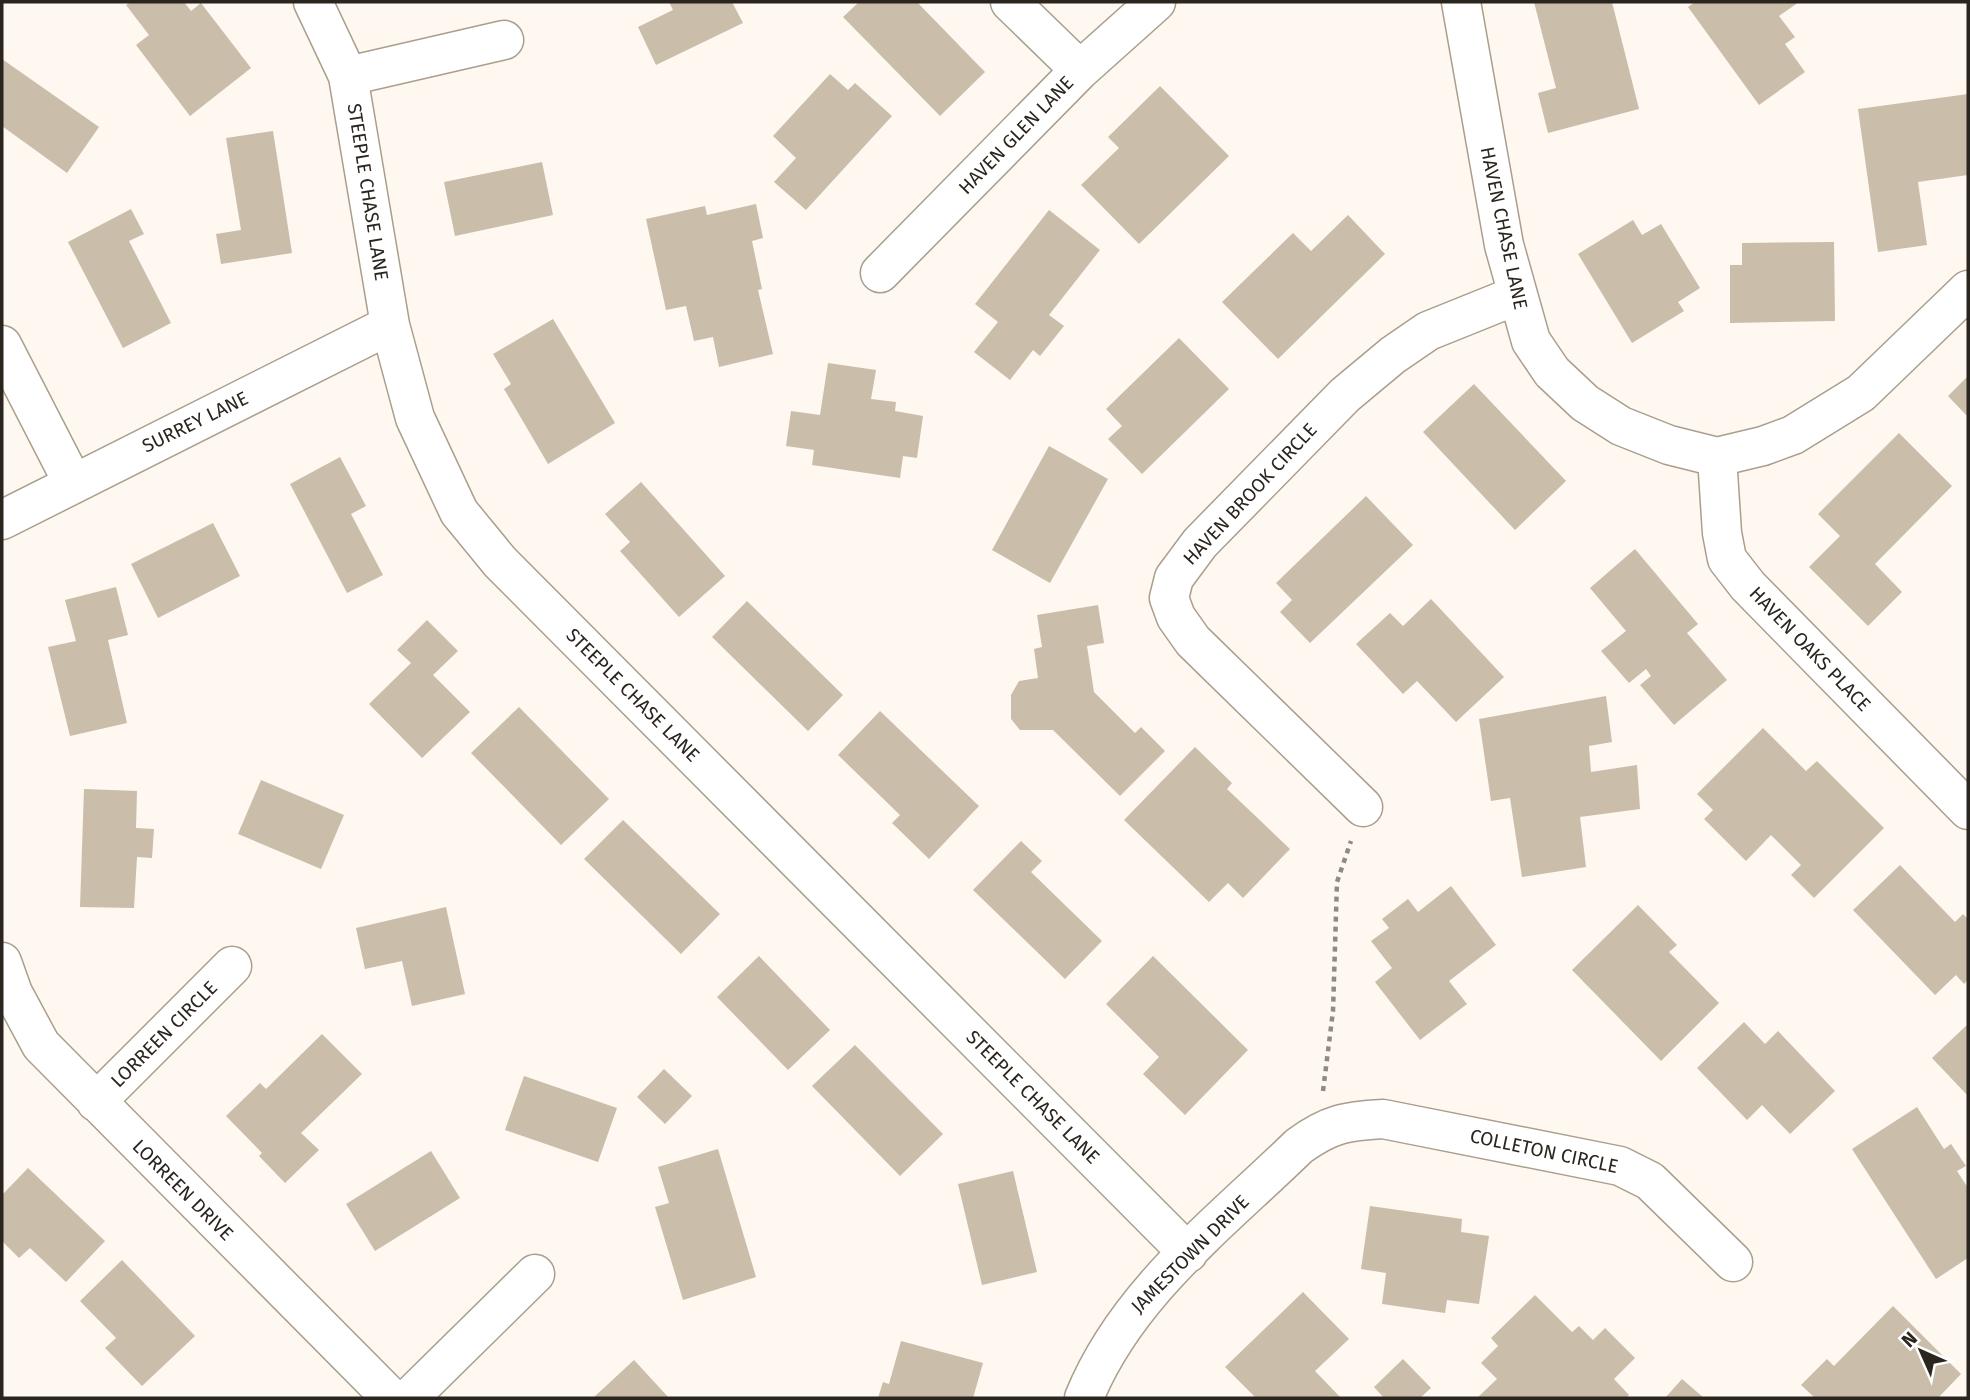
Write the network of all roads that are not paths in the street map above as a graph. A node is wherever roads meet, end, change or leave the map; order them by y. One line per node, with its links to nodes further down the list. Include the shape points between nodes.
1 (313, 2): 7 (street, STEEPLE CHASE LANE)
2 (1010, 2): 6 (street)
3 (1156, 2): 6 (street, HAVEN GLEN LANE)
4 (1461, 2): 10 (street, HAVEN CHASE LANE)
5 (504, 40): 7 (street)
6 (1080, 70): 8 (street, HAVEN GLEN LANE)
7 (348, 76): 11 (street, STEEPLE CHASE LANE)
8 (880, 273)
9 (1968, 290): 13 (street, HAVEN CHASE LANE, via 1861,393 1824,419 1763,446)
10 (1516, 296): 13 (street, HAVEN CHASE LANE, via 1531,341 1552,372 1585,402 1621,426); 16 (street, HAVEN BROOK CIRCLE, via 1428,331 1383,363 1345,395 1200,543 1174,578 1169,598 1193,640)
11 (390, 325): 14 (street, SURREY LANE); 22 (street, STEEPLE CHASE LANE, via 420,430 459,512 500,562)
12 (2, 345): 14 (street)
13 (1717, 457): 17 (street, HAVEN OAKS PLACE, via 1727,559 1748,586)
14 (73, 483): 15 (street, SURREY LANE)
15 (2, 520)
16 (1363, 807)
17 (1968, 810)
18 (2, 962): 20 (street, LORREEN DRIVE, via 41,1045)
19 (232, 966): 20 (street, LORREEN CIRCLE)
20 (96, 1102): 25 (street, LORREEN DRIVE)
21 (1322, 1130): 22 (street, JAMESTOWN DRIVE, via 1299,1146); 23 (street, COLLETON CIRCLE, via 1347,1121 1383,1119 1620,1166 1657,1188)
22 (1188, 1253): 27 (street, JAMESTOWN DRIVE, via 1132,1311 1099,1361)
23 (1733, 1262)
24 (535, 1274): 26 (street)
25 (391, 1398)
26 (409, 1398)
27 (1084, 1398)

